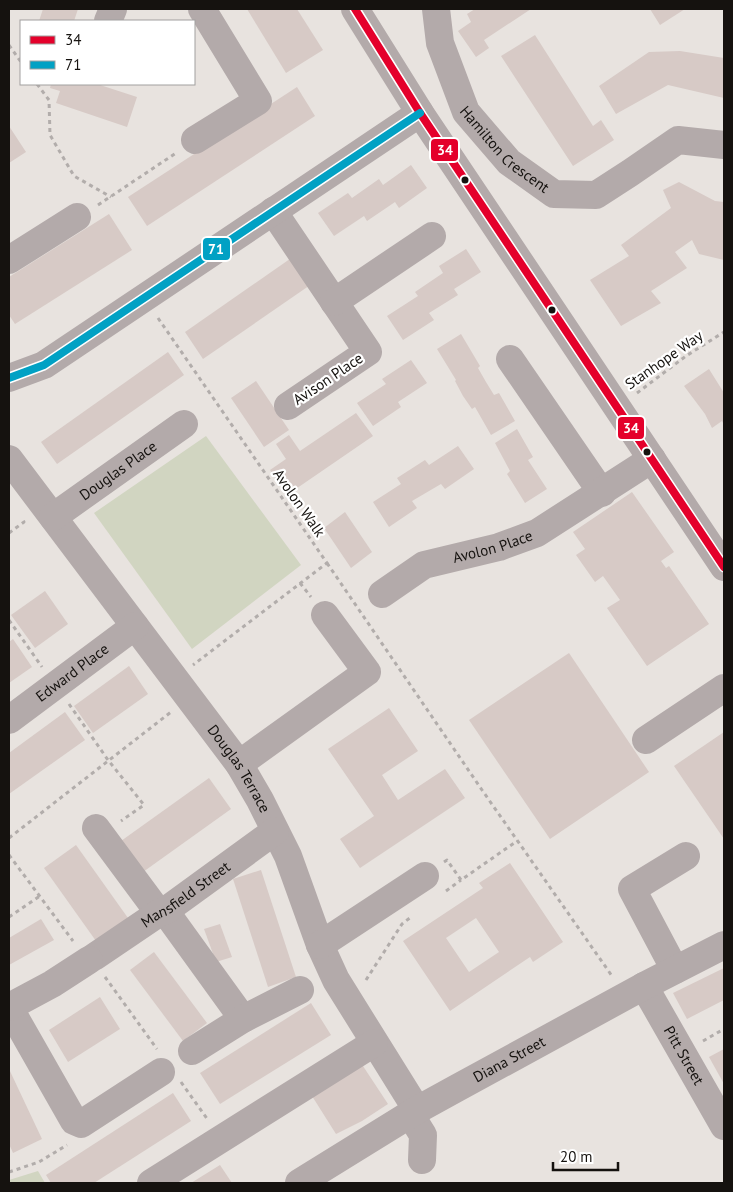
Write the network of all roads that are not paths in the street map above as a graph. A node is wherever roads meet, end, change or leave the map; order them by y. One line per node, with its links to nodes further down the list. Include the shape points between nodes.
1 (202, 9): 5 (street, via 258,101)
2 (355, 9): 4 (street)
3 (436, 9): 6 (street, Hamilton Crescent, via 440,43 466,112 509,162 554,194 596,195 678,140)
4 (420, 113): 7 (street); 17 (street)
5 (195, 140)
6 (724, 145)
7 (273, 211): 11 (street, Avison Place); 13 (street, via 44,365)
8 (77, 217): 10 (street)
9 (432, 236): 11 (street)
10 (9, 260)
11 (334, 302): 14 (street, Avison Place, via 368,352)
12 (510, 359): 18 (street)
13 (9, 378)
14 (288, 406)
15 (184, 424): 19 (street, Douglas Place)
16 (9, 459): 19 (street, Douglas Terrace)
17 (652, 459): 18 (street, Avolon Place); 20 (street)
18 (602, 492): 21 (street, Avolon Place, via 537,533 499,547 424,565)
19 (53, 517): 23 (street, Douglas Terrace)
20 (724, 567)
21 (382, 594)
22 (325, 615): 27 (street, via 367,672)
23 (135, 626): 25 (street, Edward Place); 27 (street, Douglas Terrace)
24 (724, 688): 26 (street)
25 (9, 720)
26 (646, 740)
27 (239, 764): 28 (street, Douglas Terrace)
28 (275, 831): 32 (street, Mansfield Street); 33 (street, Douglas Terrace, via 288,856)
29 (99, 832): 32 (street)
30 (686, 856): 35 (street, via 632,888)
31 (432, 886): 33 (street)
32 (162, 912): 38 (street, Mansfield Street, via 52,984); 39 (street)
33 (320, 945): 40 (street, Douglas Terrace, via 336,980)
34 (724, 945): 35 (street, Diana Street)
35 (675, 970): 37 (street, Diana Street)
36 (300, 990): 39 (street)
37 (635, 991): 43 (street, Diana Street); 44 (street, Pitt Street)
38 (9, 1007): 42 (street, via 74,1121 81,1124)
39 (243, 1019): 41 (street)
40 (374, 1043): 43 (street, Douglas Terrace); 46 (street)
41 (192, 1051)
42 (166, 1066)
43 (414, 1112): 45 (street, Douglas Terrace, via 423,1135); 47 (street, Diana Street)
44 (724, 1126)
45 (422, 1160)
46 (151, 1183)
47 (299, 1183)

